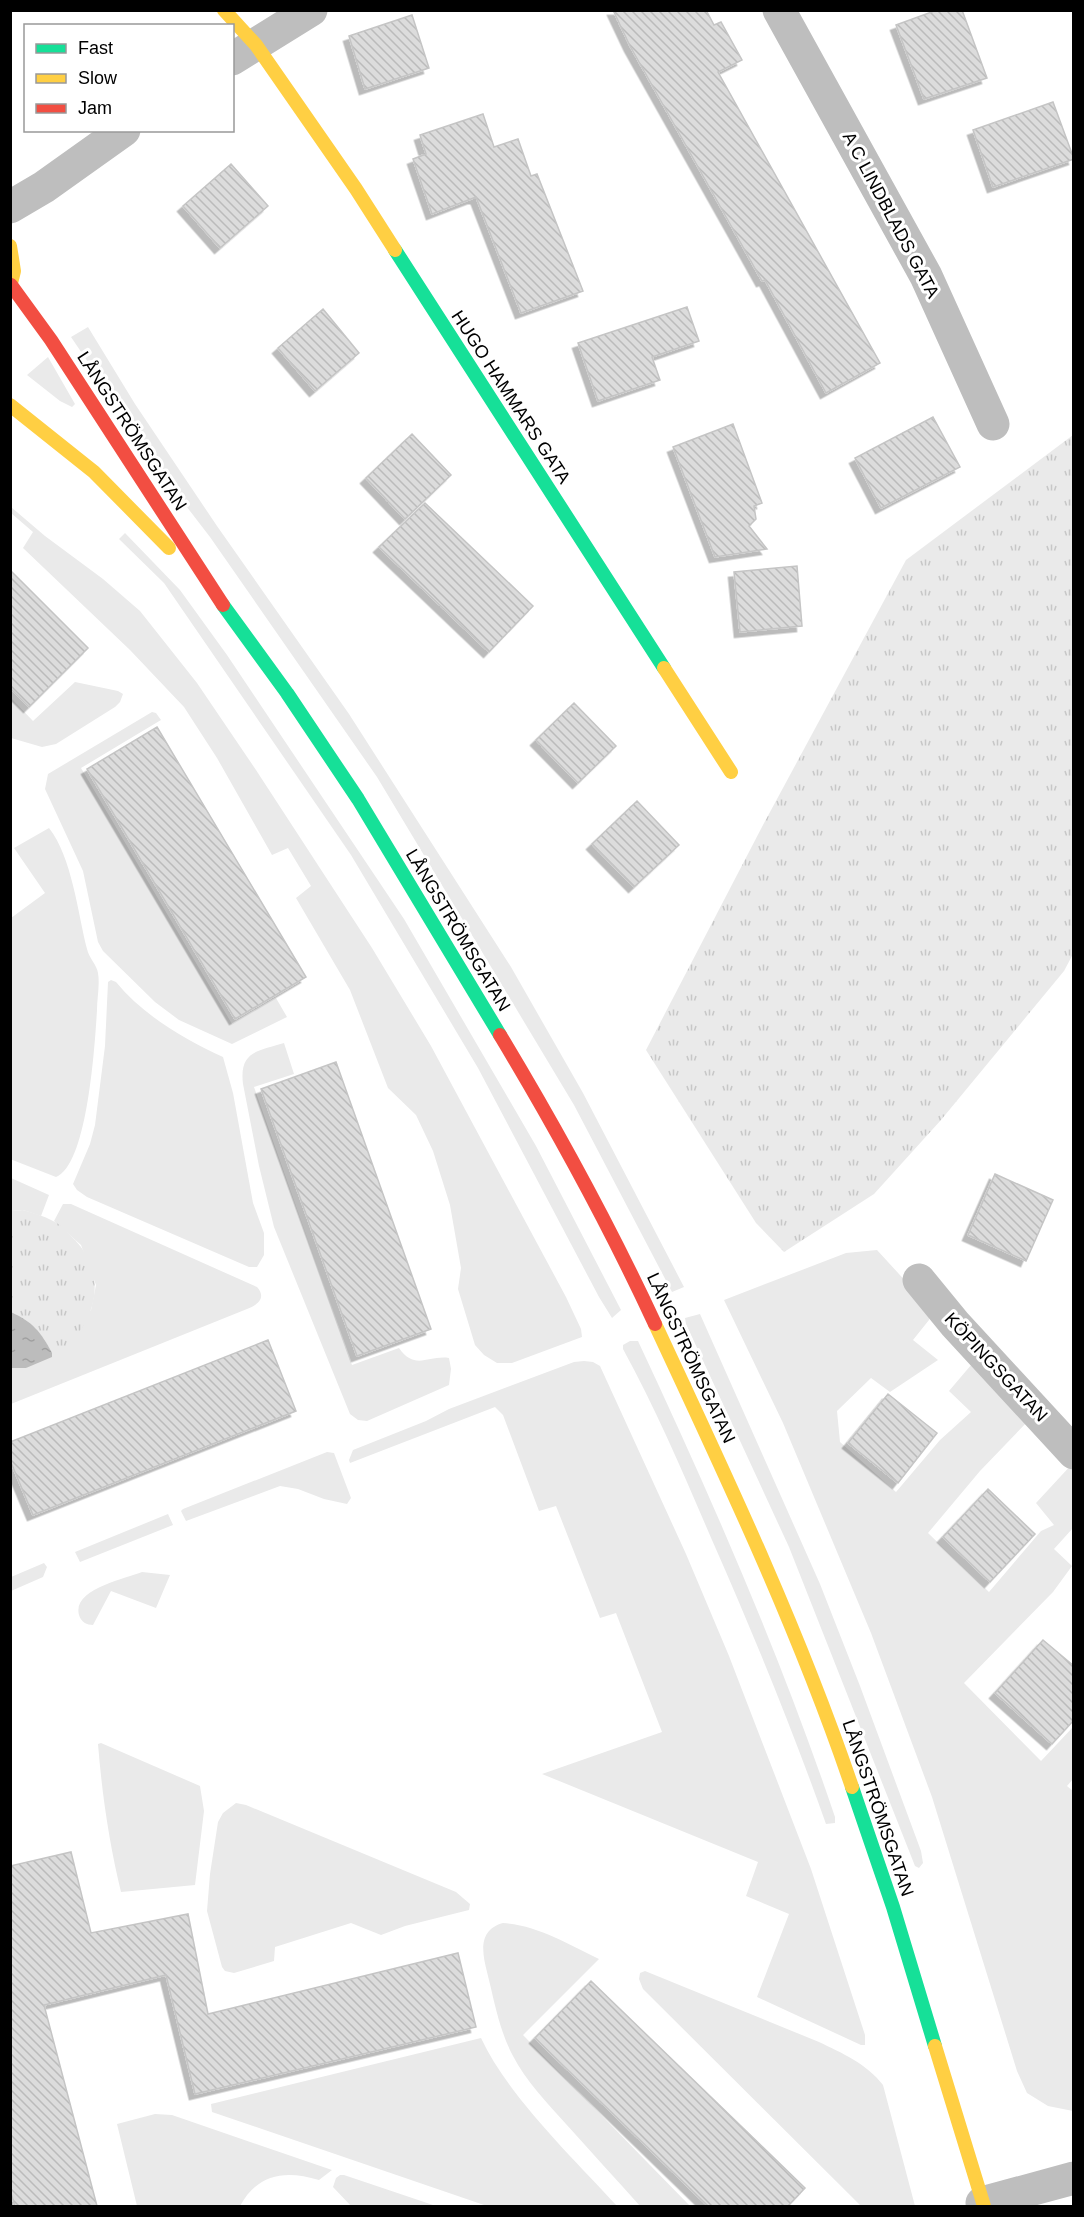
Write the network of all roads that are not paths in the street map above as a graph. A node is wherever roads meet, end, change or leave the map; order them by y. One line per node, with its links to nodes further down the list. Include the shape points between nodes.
1 (224, 10): 4 (street, HUGO HAMMARS GATA)
2 (310, 10): 6 (street)
3 (779, 10): 12 (street, A C LINDBLADS GATA, via 926,276)
4 (231, 24)
5 (234, 31): 6 (street, HUGO HAMMARS GATA)
6 (244, 52): 14 (street, HUGO HAMMARS GATA, via 356,189)
7 (121, 132): 8 (street)
8 (10, 207)
9 (10, 246): 10 (street, LÅNGSTRÖMSGATAN, via 14,271)
10 (11, 286): 13 (street, LÅNGSTRÖMSGATAN, via 51,340)
11 (10, 405): 13 (street, LÅNGSTRÖMSGATAN, via 94,472)
12 (993, 424)
13 (219, 599): 18 (street, LÅNGSTRÖMSGATAN, via 358,799 422,903 544,1108 666,1343 743,1511 835,1736 893,1907)
14 (731, 772)
15 (919, 1280): 16 (street, KÖPINGSGATAN)
16 (1074, 1453)
17 (1074, 2178): 18 (street)
18 (982, 2205)

